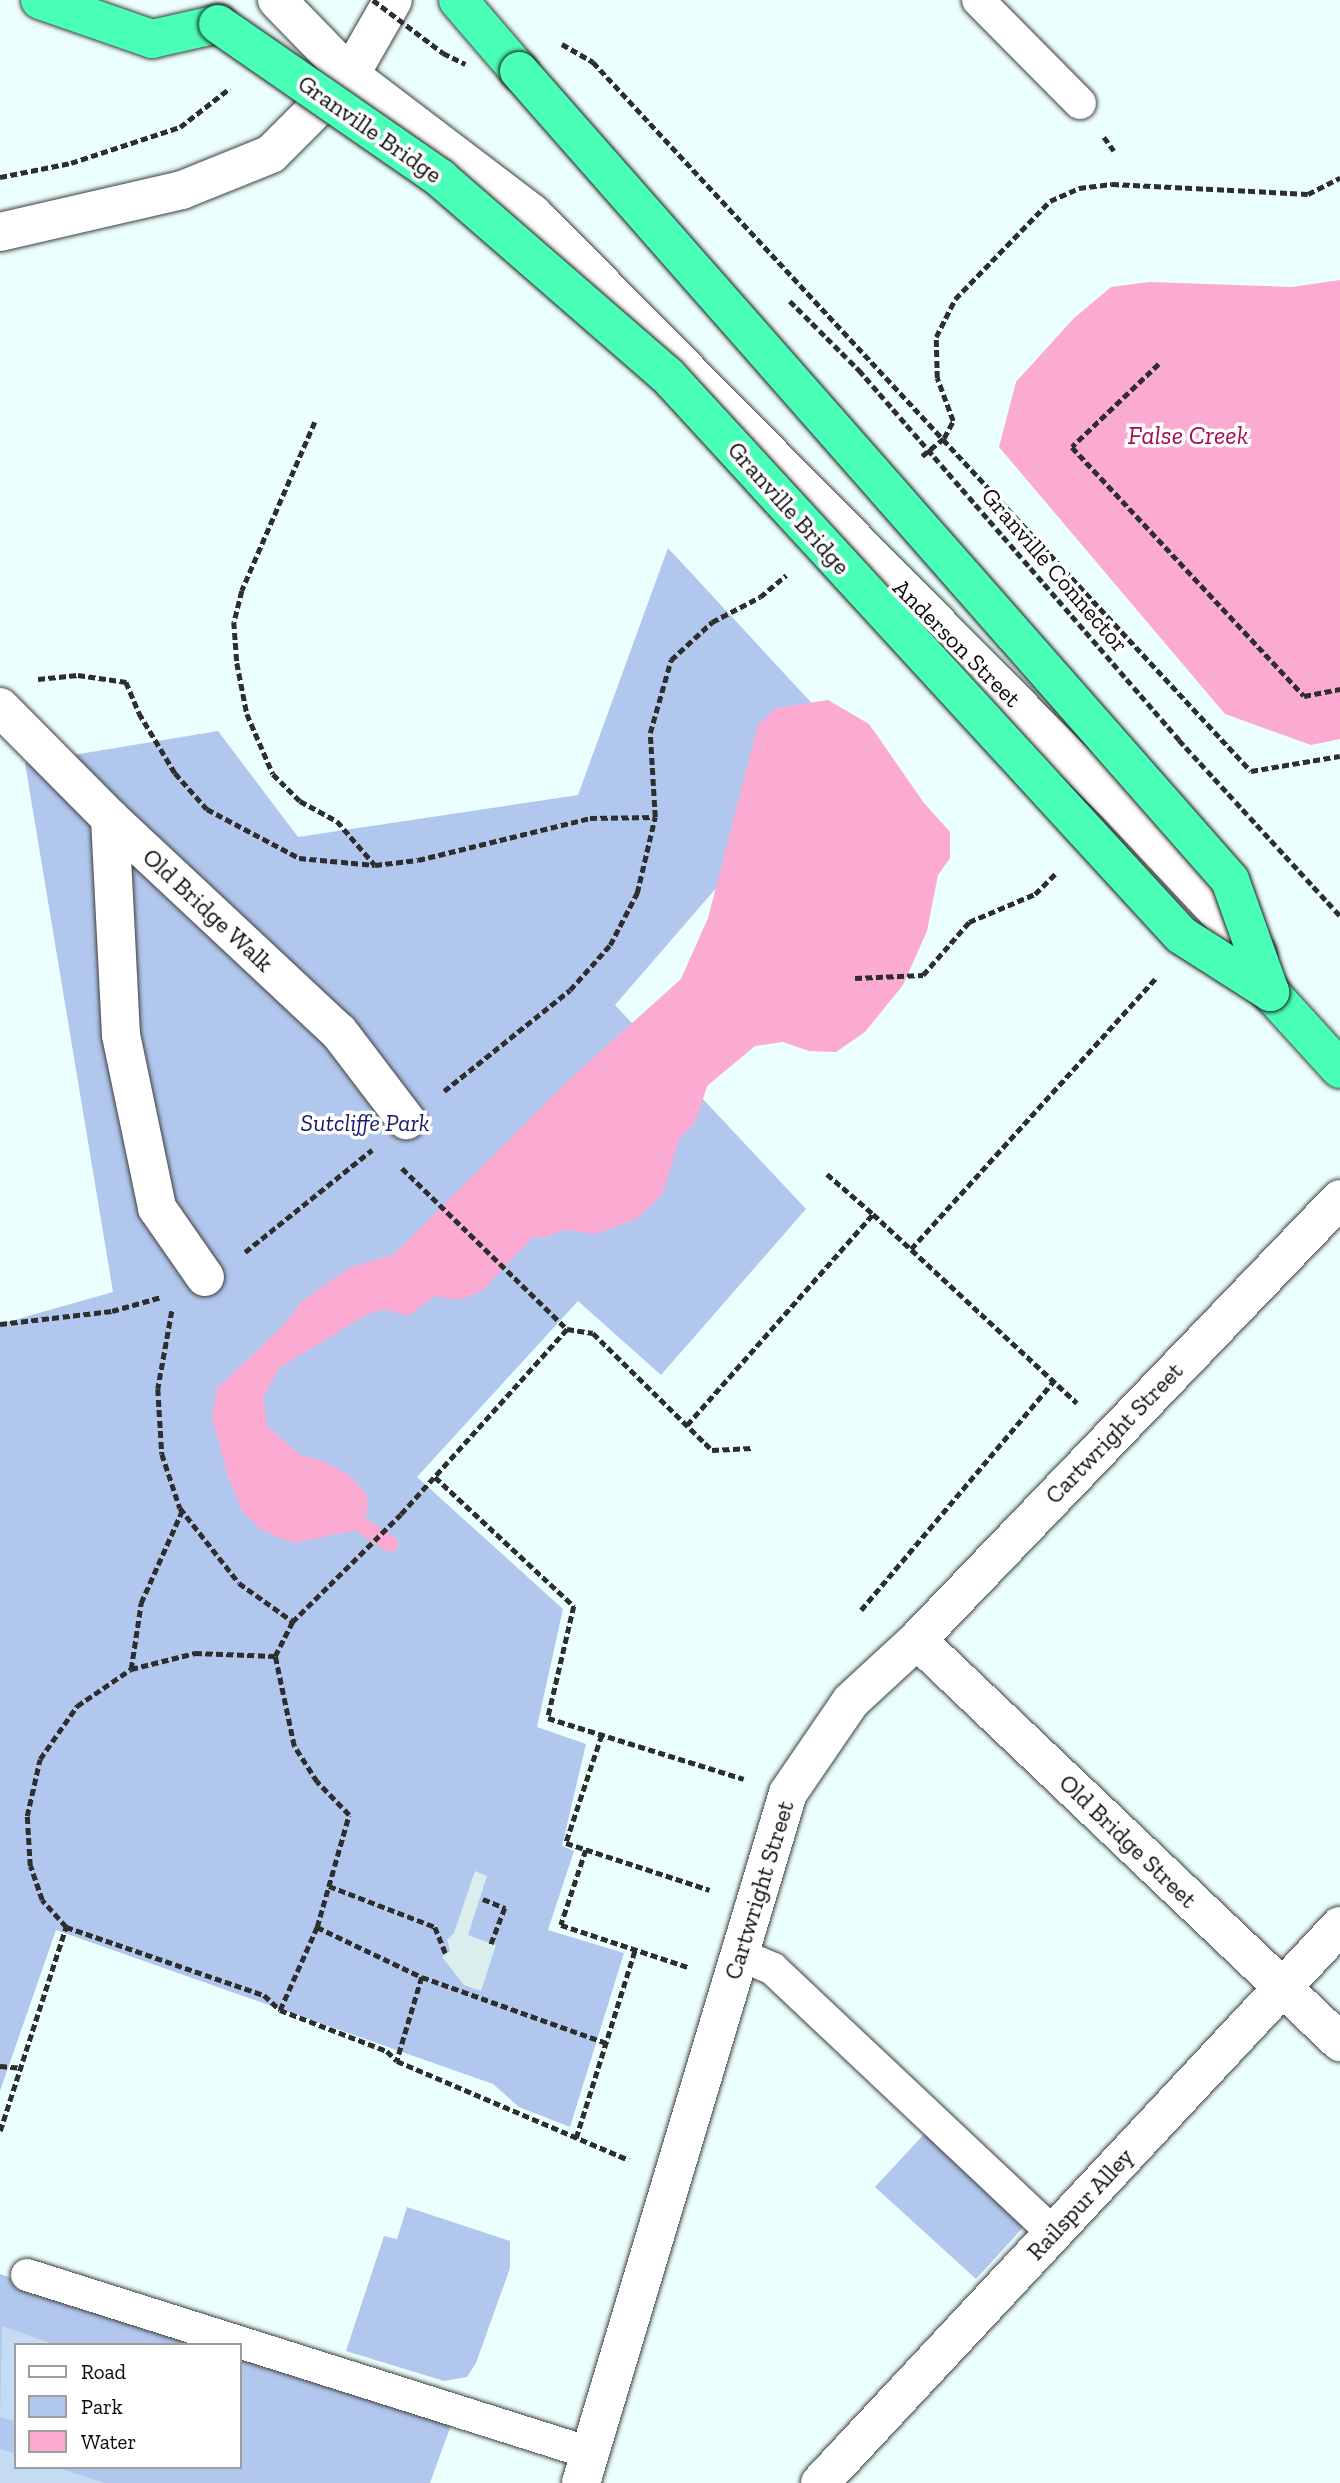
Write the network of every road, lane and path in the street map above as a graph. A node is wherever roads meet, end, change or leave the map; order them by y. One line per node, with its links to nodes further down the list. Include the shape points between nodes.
1 (40, 0): 8 (highway, via 152,39)
2 (189, 0): 8 (highway, Granville Bridge)
3 (373, 0): 10 (path, bridge, via 443,53)
4 (393, 0): 11 (street)
5 (458, 0): 34 (highway, bridge, via 1230,880)
6 (978, 0): 13 (lane)
7 (277, 1): 11 (street, Anderson Street)
8 (218, 24): 34 (highway, Granville Bridge, bridge, via 440,178 667,375 1181,935)
9 (558, 41): 20 (path, via 593,62)
10 (466, 64)
11 (350, 75): 16 (street, via 271,154 182,190); 35 (street, Anderson Street, via 533,214 1121,809)
12 (234, 86): 14 (path, via 180,127 71,163)
13 (1080, 103)
14 (0, 177)
15 (1340, 178): 20 (path, via 1308,194 1112,184 1080,188 1050,201 955,299 936,337 937,379 953,421)
16 (0, 232)
17 (785, 297): 31 (path, Granville Connector, bridge, via 859,370 1179,740)
18 (1159, 364): 24 (path, via 1072,447 1304,696)
19 (315, 422): 29 (path, via 242,591 234,622 237,663 247,714 273,774 300,801 337,821)
20 (944, 438): 21 (path); 26 (path, via 1251,771)
21 (934, 446)
22 (789, 572): 27 (path, via 760,597 712,622 671,660 650,733)
23 (63, 677): 29 (path, via 126,682 175,773 208,809 241,829 299,858)
24 (1340, 689)
25 (0, 707): 28 (street, Old Bridge Walk)
26 (1340, 756)
27 (655, 817): 29 (path, via 590,818 418,860); 37 (path, via 637,893 610,945 570,990)
28 (110, 818): 37 (street, Old Bridge Walk, via 339,1032); 43 (street, via 121,1035 157,1208)
29 (375, 865)
30 (1064, 866): 33 (path, via 1035,894 969,922 923,975)
31 (1340, 916)
32 (1163, 969): 42 (path)
33 (855, 978)
34 (1270, 992): 36 (highway, Granville Bridge)
35 (1340, 1045)
36 (1340, 1069)
37 (406, 1120): 43 (path, via 264,1240)
38 (827, 1174): 41 (path)
39 (431, 1196): 45 (path)
40 (1340, 1199): 48 (street, Cartwright Street)
41 (873, 1214): 42 (path); 47 (path)
42 (911, 1249): 46 (path)
43 (190, 1285): 44 (path, via 112,1311); 51 (path, via 158,1390 162,1454)
44 (0, 1324)
45 (567, 1329): 47 (path, via 593,1333); 50 (path)
46 (1054, 1381): 48 (path); 52 (path)
47 (687, 1425): 49 (path, via 712,1450)
48 (1112, 1435): 54 (street, Cartwright Street)
49 (752, 1447)
50 (435, 1477): 53 (path); 57 (path, via 574,1606 548,1718)
51 (182, 1511): 53 (path, via 239,1583); 56 (path, via 141,1603)
52 (861, 1610)
53 (292, 1622): 55 (path)
54 (916, 1640): 58 (street, Cartwright Street, via 850,1701); 71 (street, Old Bridge Street)
55 (275, 1656): 56 (path, via 195,1653); 60 (path, via 294,1746 317,1782 349,1815)
56 (131, 1669): 64 (path, via 77,1706 40,1759 27,1816 30,1866 42,1900)
57 (601, 1735): 58 (path); 59 (path, via 566,1843)
58 (788, 1793): 62 (street, Cartwright Street)
59 (586, 1850): 62 (path); 67 (path, via 561,1925)
60 (329, 1886): 65 (path); 68 (path, via 429,1924)
61 (483, 1899): 66 (path, via 505,1908)
62 (753, 1904): 69 (street, Cartwright Street)
63 (1340, 1926): 71 (street, Railspur Alley)
64 (66, 1927): 72 (path, via 264,1995); 77 (path)
65 (317, 1927): 70 (path); 72 (path)
66 (491, 1944)
67 (635, 1950): 69 (path); 74 (path)
68 (446, 1954)
69 (734, 1967): 80 (street, Cartwright Street); 81 (lane, via 773,1969)
70 (422, 1977): 74 (path); 75 (path)
71 (1283, 1987): 73 (street, Old Bridge Street); 81 (street, Railspur Alley)
72 (280, 2010): 75 (path, via 387,2051)
73 (1340, 2042)
74 (606, 2043): 79 (path)
75 (397, 2062): 79 (path)
76 (0, 2066): 77 (path)
77 (20, 2068): 78 (path)
78 (0, 2131)
79 (576, 2138): 80 (path)
80 (673, 2176): 85 (street, Cartwright Street)
81 (1053, 2233): 86 (street, Railspur Alley)
82 (27, 2275): 83 (lane)
83 (224, 2343)
84 (242, 2349): 85 (lane)
85 (586, 2468)
86 (820, 2483)

